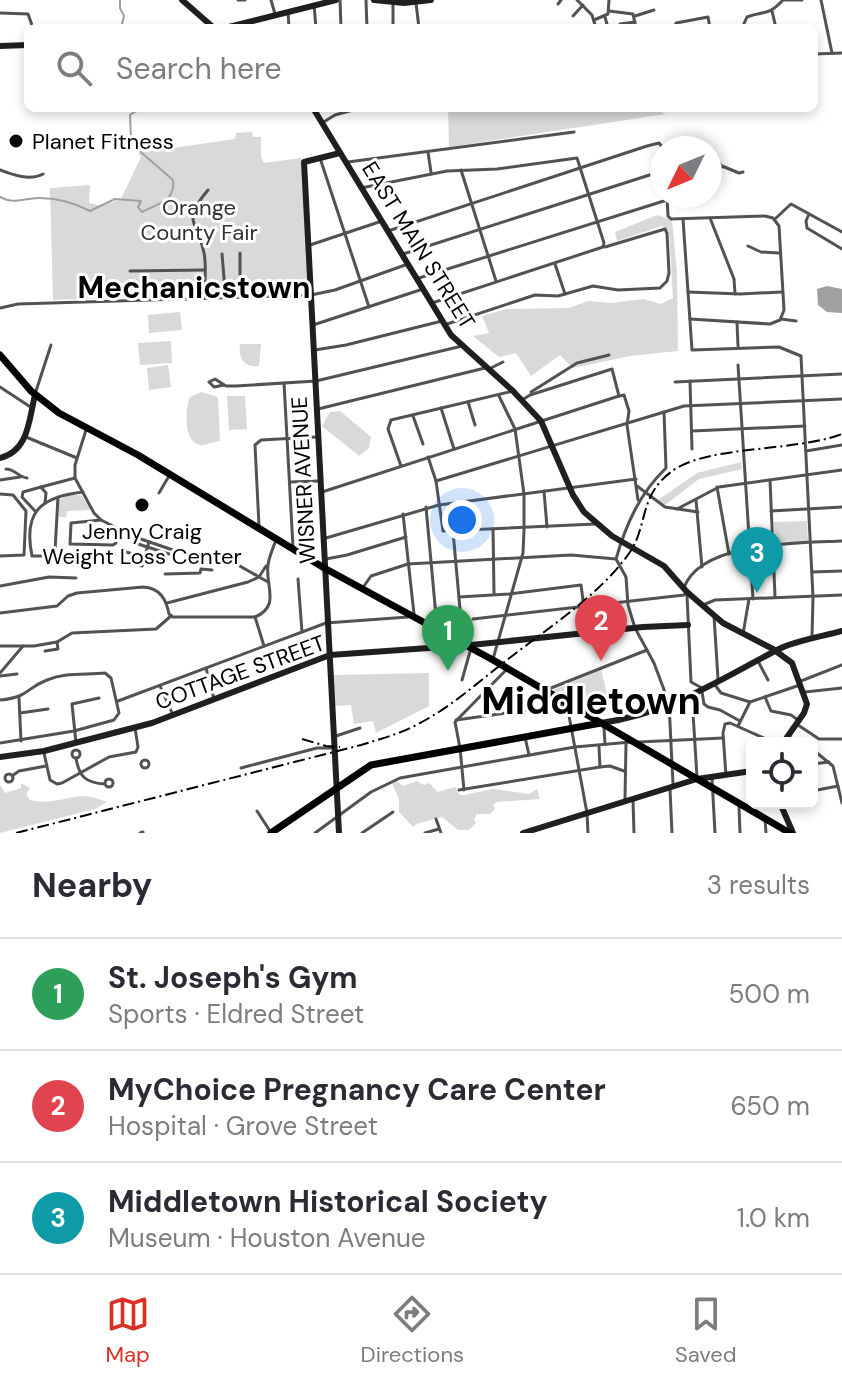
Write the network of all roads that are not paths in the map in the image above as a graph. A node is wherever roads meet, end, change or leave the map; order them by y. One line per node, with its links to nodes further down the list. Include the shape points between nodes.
1 (182, 0): 31 (street)
2 (238, 0): 3 (street)
3 (245, 0)
4 (271, 0): 24 (street)
5 (338, 0): 17 (street); 35 (street)
6 (366, 0): 36 (street)
7 (374, 0): 15 (street)
8 (431, 0): 16 (street)
9 (577, 0): 18 (street)
10 (609, 0): 21 (street)
11 (784, 0): 12 (street); 22 (street)
12 (802, 0)
13 (821, 0): 49 (street)
14 (404, 2): 15 (street); 16 (street)
15 (393, 3): 37 (street)
16 (416, 3): 38 (street)
17 (314, 5): 20 (street); 34 (street)
18 (583, 5): 26 (street); 29 (street)
19 (654, 10): 27 (street)
20 (288, 11): 24 (street); 33 (street)
21 (609, 11): 27 (street); 28 (street)
22 (772, 11): 25 (street); 46 (street)
23 (0, 13): 30 (street, via 28,14)
24 (275, 14): 32 (street)
25 (763, 15): 44 (street, via 751,15); 45 (street)
26 (573, 16)
27 (635, 16): 41 (street)
28 (605, 17): 29 (street); 40 (street)
29 (594, 20): 39 (street)
30 (32, 24)
31 (209, 24)
32 (239, 24)
33 (289, 24)
34 (316, 24)
35 (341, 24)
36 (367, 24)
37 (393, 24)
38 (419, 24)
39 (595, 24)
40 (607, 24)
41 (636, 24)
42 (676, 24): 43 (street, via 708,17)
43 (709, 24)
44 (743, 24)
45 (773, 24)
46 (775, 24)
47 (24, 45): 48 (street)
48 (0, 46)
49 (832, 53): 50 (street); 51 (street)
50 (842, 53)
51 (818, 54)
52 (315, 112): 54 (street, EAST MAIN STREET)
53 (346, 112): 54 (street)
54 (322, 123): 58 (street, EAST MAIN STREET)
55 (574, 132): 57 (street)
56 (650, 145): 62 (street)
57 (428, 152): 60 (street); 66 (street)
58 (340, 153): 59 (street); 60 (street, EAST MAIN STREET)
59 (320, 158): 84 (street); 86 (street, WISNER AVENUE, via 304,162)
60 (346, 162): 69 (street, EAST MAIN STREET)
61 (722, 166): 65 (street)
62 (580, 167): 64 (street, via 576,157); 71 (street); 72 (street)
63 (0, 170): 67 (street, via 29,177)
64 (461, 170): 66 (street); 72 (street)
65 (743, 172)
66 (431, 173): 69 (street)
67 (43, 174)
68 (650, 175): 71 (street)
69 (361, 188): 79 (street, EAST MAIN STREET)
70 (208, 190): 96 (street, via 192,211)
71 (588, 194): 80 (street); 81 (street)
72 (472, 203): 81 (street); 82 (street)
73 (650, 204): 80 (street)
74 (668, 208): 77 (street, via 669,218)
75 (809, 214): 78 (street, via 788,204); 83 (street); 88 (street, via 807,228)
76 (712, 218): 77 (street); 78 (street); 106 (street)
77 (683, 219): 103 (street)
78 (775, 220): 90 (street)
79 (382, 221): 82 (street, EAST MAIN STREET); 84 (street)
80 (596, 221): 85 (street); 93 (street)
81 (480, 229): 92 (street); 93 (street)
82 (388, 231): 92 (street, EAST MAIN STREET)
83 (842, 232)
84 (344, 234): 86 (street); 99 (street)
85 (604, 245): 94 (street); 105 (street, via 665,229 667,281 660,288 593,286)
86 (308, 246): 107 (street, WISNER AVENUE)
87 (748, 246): 90 (street)
88 (842, 249)
89 (240, 253): 108 (street)
90 (779, 253): 104 (street)
91 (222, 254): 102 (street)
92 (402, 254): 95 (street, EAST MAIN STREET)
93 (488, 256): 98 (street); 100 (street)
94 (555, 263): 100 (street); 105 (street)
95 (408, 264): 98 (street, EAST MAIN STREET); 99 (street)
96 (204, 270): 97 (street); 109 (street)
97 (130, 271)
98 (417, 279): 101 (street, EAST MAIN STREET)
99 (359, 281): 107 (street); 111 (street)
100 (497, 282): 110 (street)
101 (423, 289): 110 (street, EAST MAIN STREET); 111 (street)
102 (225, 290)
103 (688, 292): 106 (street); 113 (street)
104 (782, 292): 106 (street); 114 (street)
105 (565, 294): 117 (street, via 535,295)
106 (735, 294)
107 (311, 295): 108 (street); 118 (street, WISNER AVENUE)
108 (240, 297): 109 (street)
109 (205, 298): 112 (street)
110 (432, 303): 117 (street, EAST MAIN STREET)
111 (369, 307): 118 (street)
112 (0, 308)
113 (690, 319): 116 (street); 121 (street, via 692,350)
114 (781, 319): 115 (street); 116 (street, via 770,324)
115 (796, 321)
116 (737, 322): 121 (street)
117 (443, 323): 120 (street, EAST MAIN STREET); 122 (street)
118 (313, 325): 122 (street, WISNER AVENUE)
119 (51, 345): 144 (street)
120 (462, 346): 128 (street, EAST MAIN STREET); 132 (street)
121 (738, 348): 130 (street, via 779,347 798,353)
122 (315, 350): 132 (street, WISNER AVENUE)
123 (0, 355): 144 (main road)
124 (609, 355): 139 (street, via 577,363)
125 (503, 362): 128 (street)
126 (0, 363): 144 (main road)
127 (738, 365): 131 (street)
128 (488, 368): 138 (street, EAST MAIN STREET); 150 (street)
129 (842, 374): 130 (street)
130 (802, 376): 131 (street); 145 (street)
131 (739, 378): 133 (street); 147 (street)
132 (316, 381): 135 (street); 150 (street, WISNER AVENUE)
133 (690, 381): 134 (street); 148 (street)
134 (675, 382)
135 (284, 383): 136 (street); 163 (street)
136 (224, 385)
137 (0, 387): 144 (street)
138 (513, 391): 140 (street); 143 (street, EAST MAIN STREET)
139 (530, 395): 141 (street, via 611,369); 143 (street)
140 (499, 396): 146 (street); 157 (street)
141 (619, 396): 153 (street); 154 (street, via 624,396)
142 (842, 399): 145 (street)
143 (522, 400): 153 (street, EAST MAIN STREET)
144 (34, 401): 158 (main road); 161 (street)
145 (804, 401): 147 (street); 156 (street)
146 (468, 402): 149 (street); 155 (street)
147 (740, 404): 148 (street); 159 (street)
148 (691, 405): 151 (street); 160 (street)
149 (441, 408): 152 (street); 167 (street)
150 (318, 409): 162 (street, WISNER AVENUE)
151 (664, 412): 154 (street); 196 (street, via 666,468)
152 (413, 416): 164 (street); 174 (street, via 391,420 388,429)
153 (541, 421): 157 (street); 166 (street, EAST MAIN STREET)
154 (628, 423): 166 (street); 182 (street)
155 (475, 425)
156 (805, 426): 159 (street); 169 (street)
157 (515, 429): 167 (street); 170 (street)
158 (86, 430): 173 (street); 178 (main road)
159 (741, 430): 160 (street); 188 (street)
160 (692, 431): 168 (street)
161 (26, 437): 172 (street); 173 (street)
162 (319, 437): 163 (street); 184 (street, WISNER AVENUE)
163 (286, 440): 187 (street); 218 (street, via 260,440 254,448)
164 (423, 444)
165 (842, 445): 169 (street)
166 (553, 447): 170 (street); 192 (street, EAST MAIN STREET)
167 (454, 449): 171 (street)
168 (692, 449)
169 (806, 451): 177 (street)
170 (519, 456): 186 (street); 199 (street)
171 (428, 457): 174 (street); 186 (street)
172 (0, 458)
173 (77, 458): 181 (street)
174 (401, 466): 195 (street)
175 (6, 469): 179 (street)
176 (842, 470): 177 (street)
177 (808, 474): 185 (street); 208 (street)
178 (169, 476): 197 (street); 218 (main road)
179 (20, 477): 180 (street); 183 (street)
180 (27, 478)
181 (75, 478): 190 (street); 194 (street)
182 (636, 479): 189 (street); 192 (street)
183 (0, 480)
184 (322, 480): 187 (street); 195 (street, WISNER AVENUE)
185 (770, 480): 188 (street); 210 (street)
186 (436, 481): 204 (street)
187 (290, 482): 231 (street)
188 (745, 483): 191 (street); 230 (street)
189 (637, 485): 196 (street); 202 (street)
190 (41, 487): 203 (street); 209 (street, via 21,495)
191 (717, 487): 201 (street); 235 (street)
192 (569, 488): 193 (street); 214 (street, EAST MAIN STREET)
193 (544, 491): 199 (street); 216 (street)
194 (83, 492): 200 (street); 213 (street)
195 (322, 492): 222 (street, WISNER AVENUE)
196 (644, 492): 202 (street); 207 (street)
197 (159, 493)
198 (0, 494): 236 (street, via 21,502 26,523 24,555)
199 (524, 494): 204 (street); 215 (street)
200 (58, 497): 203 (street); 209 (street, via 55,551 44,557 31,555)
201 (696, 500): 207 (street); 211 (street)
202 (638, 501): 226 (street)
203 (45, 503): 209 (street)
204 (439, 505): 205 (street); 220 (street, via 443,531)
205 (426, 507): 212 (street); 246 (street)
206 (842, 507): 208 (street)
207 (677, 509): 211 (street)
208 (809, 509): 210 (street); 227 (street)
209 (35, 511)
210 (771, 511): 229 (street)
211 (698, 512): 248 (street)
212 (403, 514): 221 (street); 222 (street)
213 (101, 520): 217 (street); 217 (street, via 71,523 70,544 113,545)
214 (596, 524): 216 (street); 226 (street, EAST MAIN STREET)
215 (524, 527): 216 (street); 219 (street); 238 (street)
216 (547, 527)
217 (116, 528): 228 (street)
218 (258, 529): 223 (main road)
219 (493, 529): 220 (street); 239 (street)
220 (453, 531): 242 (street)
221 (406, 537): 240 (street); 247 (street)
222 (325, 538): 240 (street, WISNER AVENUE)
223 (276, 540): 231 (main road); 245 (street)
224 (842, 541): 227 (street)
225 (132, 542): 228 (street)
226 (622, 542): 241 (street); 262 (street, EAST MAIN STREET, via 664,566)
227 (811, 543): 229 (street); 254 (street)
228 (148, 545): 233 (street); 234 (street); 237 (street)
229 (773, 545): 230 (street); 268 (street)
230 (750, 546): 235 (street); 269 (street)
231 (293, 549): 251 (main road)
232 (126, 552): 237 (street)
233 (169, 554)
234 (192, 554): 244 (street); 256 (street, via 221,557)
235 (729, 554): 248 (street)
236 (0, 556)
237 (144, 557): 243 (street, via 142,566)
238 (522, 557): 239 (street); 241 (street); 264 (street)
239 (493, 558): 242 (street); 263 (street)
240 (326, 559): 251 (street, WISNER AVENUE)
241 (616, 559): 270 (street, via 626,577)
242 (456, 560): 246 (street); 267 (street)
243 (125, 561)
244 (225, 562)
245 (268, 563): 256 (street); 259 (street)
246 (431, 563): 247 (street); 284 (street)
247 (408, 564): 261 (street, via 371,576); 275 (street)
248 (702, 567): 262 (street, via 684,585)
249 (194, 568): 250 (street)
250 (201, 569): 252 (street); 255 (street)
251 (326, 569): 261 (main road); 281 (street, WISNER AVENUE)
252 (212, 570)
253 (842, 571): 254 (street)
254 (812, 572): 265 (street)
255 (165, 574)
256 (259, 577): 259 (street); 271 (street)
257 (76, 578): 260 (street)
258 (298, 579): 286 (street)
259 (268, 582): 278 (street, via 270,603)
260 (0, 586)
261 (363, 587): 275 (main road)
262 (687, 592): 270 (street); 272 (street, EAST MAIN STREET); 282 (street)
263 (494, 594): 264 (street); 267 (street)
264 (511, 594): 273 (street, via 581,585); 279 (street)
265 (813, 595): 266 (street); 268 (street); 289 (street)
266 (842, 595)
267 (459, 597): 292 (street)
268 (775, 598): 269 (street)
269 (751, 599): 272 (street); 288 (street)
270 (628, 602): 273 (street); 283 (street)
271 (167, 603): 274 (street, via 157,591 143,587 77,593 57,606); 276 (street)
272 (703, 606): 277 (street, EAST MAIN STREET)
273 (584, 607): 279 (street); 287 (street)
274 (0, 613)
275 (413, 615): 281 (street); 284 (main road)
276 (171, 616): 278 (street); 290 (street, via 156,629 72,633)
277 (714, 616): 288 (street, EAST MAIN STREET); 310 (street)
278 (255, 617): 295 (street)
279 (505, 617): 280 (street); 291 (street)
280 (473, 619)
281 (328, 623): 286 (street); 299 (street, WISNER AVENUE)
282 (688, 625): 283 (street, COTTAGE STREET); 314 (street, via 691,682)
283 (635, 628): 287 (street, COTTAGE STREET); 296 (street)
284 (438, 629): 292 (main road)
285 (842, 631): 289 (street)
286 (302, 632): 295 (street)
287 (587, 634): 291 (street, COTTAGE STREET)
288 (743, 634): 298 (street, EAST MAIN STREET)
289 (812, 639): 298 (street)
290 (57, 642): 294 (street); 297 (street, via 58,649)
291 (498, 642): 292 (street, COTTAGE STREET); 300 (street)
292 (467, 645): 299 (street, COTTAGE STREET); 300 (main road); 307 (street)
293 (0, 646): 294 (street)
294 (23, 646): 305 (street)
295 (264, 646): 303 (street)
296 (647, 650): 313 (street); 325 (street)
297 (45, 651)
298 (776, 651): 309 (street, via 792,663); 310 (street)
299 (330, 655): 320 (street, COTTAGE STREET); 337 (street, WISNER AVENUE)
300 (493, 660): 304 (main road)
301 (759, 663): 308 (street)
302 (842, 665): 309 (street)
303 (206, 668): 311 (street); 320 (street)
304 (507, 669): 313 (main road); 329 (street)
305 (0, 674): 306 (street)
306 (17, 674)
307 (462, 680)
308 (768, 680)
309 (801, 682): 315 (street); 317 (street)
310 (717, 684): 314 (street); 324 (street, via 721,693)
311 (160, 686): 322 (street); 328 (street)
312 (842, 688): 315 (street)
313 (546, 690): 323 (main road)
314 (704, 691): 316 (street); 330 (street, via 704,704)
315 (805, 692): 331 (street, via 807,708)
316 (692, 697): 325 (street); 342 (street)
317 (765, 697): 324 (street); 331 (street, via 771,711)
318 (19, 698): 321 (street); 322 (street, via 50,679 105,673); 327 (street)
319 (99, 698): 336 (street, via 72,704)
320 (214, 699): 328 (street, COTTAGE STREET)
321 (0, 700)
322 (118, 701): 336 (street, via 117,719)
323 (566, 702): 329 (street); 332 (main road); 335 (street)
324 (750, 702): 330 (street)
325 (670, 706): 332 (street); 344 (street)
326 (48, 709): 327 (street)
327 (20, 713): 345 (street)
328 (173, 715): 333 (street, COTTAGE STREET)
329 (456, 720): 353 (street)
330 (738, 722): 339 (street); 341 (street, via 724,727)
331 (798, 722): 340 (street); 343 (street, via 819,739)
332 (602, 724): 335 (main road); 346 (main road); 349 (street)
333 (135, 728): 348 (street, COTTAGE STREET); 355 (street)
334 (360, 728): 337 (street)
335 (571, 729): 338 (main road); 351 (street)
336 (74, 731): 345 (street); 348 (street)
337 (333, 737): 352 (street, WISNER AVENUE)
338 (525, 737): 353 (main road); 357 (street)
339 (764, 737)
340 (788, 737)
341 (723, 738): 342 (street); 373 (street)
342 (693, 739): 344 (street); 375 (street)
343 (842, 739)
344 (672, 740): 346 (street); 363 (street)
345 (21, 741): 347 (street)
346 (630, 742): 349 (street); 363 (main road); 369 (street)
347 (0, 743)
348 (76, 744): 354 (street, COTTAGE STREET)
349 (605, 744): 350 (street)
350 (599, 745): 351 (street); 365 (street)
351 (575, 747): 357 (street); 368 (street)
352 (334, 748): 366 (street); 378 (street, WISNER AVENUE)
353 (460, 748): 367 (street); 378 (main road, via 375,764)
354 (44, 751): 358 (street, COTTAGE STREET); 364 (street)
355 (136, 752): 360 (street); 371 (street, via 109,757)
356 (818, 754): 361 (street)
357 (529, 755): 367 (street)
358 (0, 757)
359 (76, 758): 371 (street)
360 (142, 760)
361 (829, 762): 362 (street); 377 (street)
362 (818, 763)
363 (673, 764): 375 (main road); 379 (street)
364 (46, 766): 371 (street, via 57,784); 372 (street)
365 (600, 767): 368 (street); 369 (street)
366 (241, 768)
367 (461, 768): 368 (street, via 461,790); 391 (street, via 393,780)
368 (579, 769): 390 (street)
369 (624, 771): 382 (street)
370 (746, 772): 373 (street)
371 (80, 774): 376 (street, via 91,783)
372 (12, 776)
373 (726, 776): 374 (street)
374 (712, 778): 375 (street); 380 (street)
375 (697, 779): 379 (street); 380 (main road)
376 (105, 784)
377 (838, 786): 381 (street); 384 (street)
378 (336, 788): 391 (street, WISNER AVENUE); 395 (main road)
379 (672, 788): 382 (street); 403 (street)
380 (713, 788): 383 (main road); 387 (street)
381 (818, 790)
382 (629, 801): 390 (street); 402 (street)
383 (739, 803): 393 (main road); 405 (street)
384 (842, 803)
385 (721, 809): 387 (street)
386 (782, 809): 407 (street)
387 (714, 810): 404 (street)
388 (257, 811): 395 (street)
389 (393, 812): 398 (street)
390 (587, 813): 400 (street); 401 (street)
391 (338, 816): 396 (street); 397 (street, WISNER AVENUE)
392 (436, 819): 394 (street)
393 (765, 819): 406 (street); 407 (main road)
394 (440, 831): 399 (street)
395 (271, 833)
396 (315, 833)
397 (339, 833)
398 (362, 833)
399 (425, 833)
400 (523, 833)
401 (588, 833)
402 (634, 833)
403 (672, 833)
404 (715, 833)
405 (740, 833)
406 (766, 833)
407 (792, 833)

